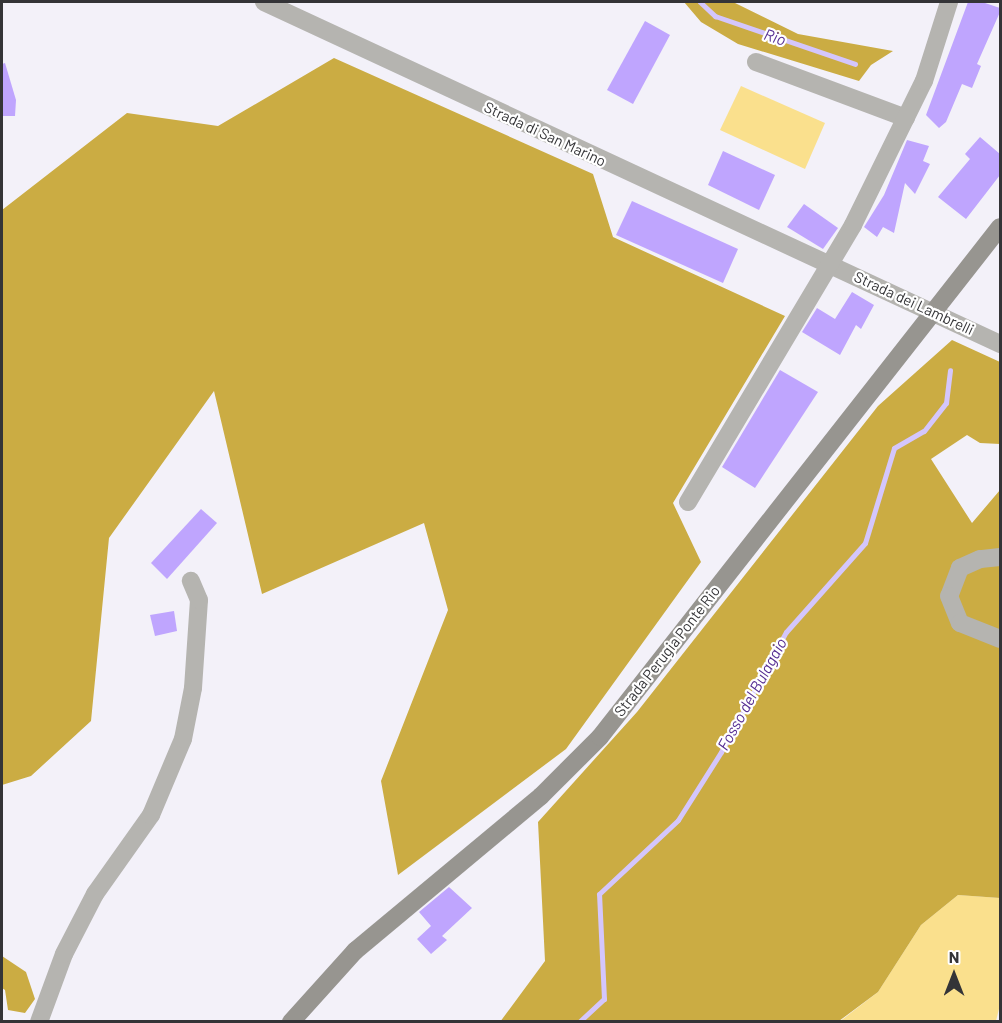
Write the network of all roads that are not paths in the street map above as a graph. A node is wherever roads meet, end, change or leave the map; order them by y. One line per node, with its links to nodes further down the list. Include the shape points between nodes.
1 (264, 2): 6 (street, Strada di San Marino)
2 (949, 2): 4 (street, via 924,81)
3 (756, 62): 4 (street)
4 (906, 118): 6 (street, via 853,225)
5 (998, 230): 7 (main road, Strada Perugia Ponte Rio)
6 (828, 264): 7 (street, Strada dei Lambrelli); 9 (street)
7 (937, 312): 8 (street, Strada dei Lambrelli); 14 (main road, Strada Perugia Ponte Rio, via 600,736 541,796 355,951)
8 (1000, 344)
9 (688, 502)
10 (1000, 558): 12 (street, via 980,559 960,568 949,596 960,624)
11 (190, 581): 13 (street, via 199,600 192,688 183,739 151,814 95,894 64,954)
12 (1000, 639)
13 (39, 1022)
14 (291, 1022)

